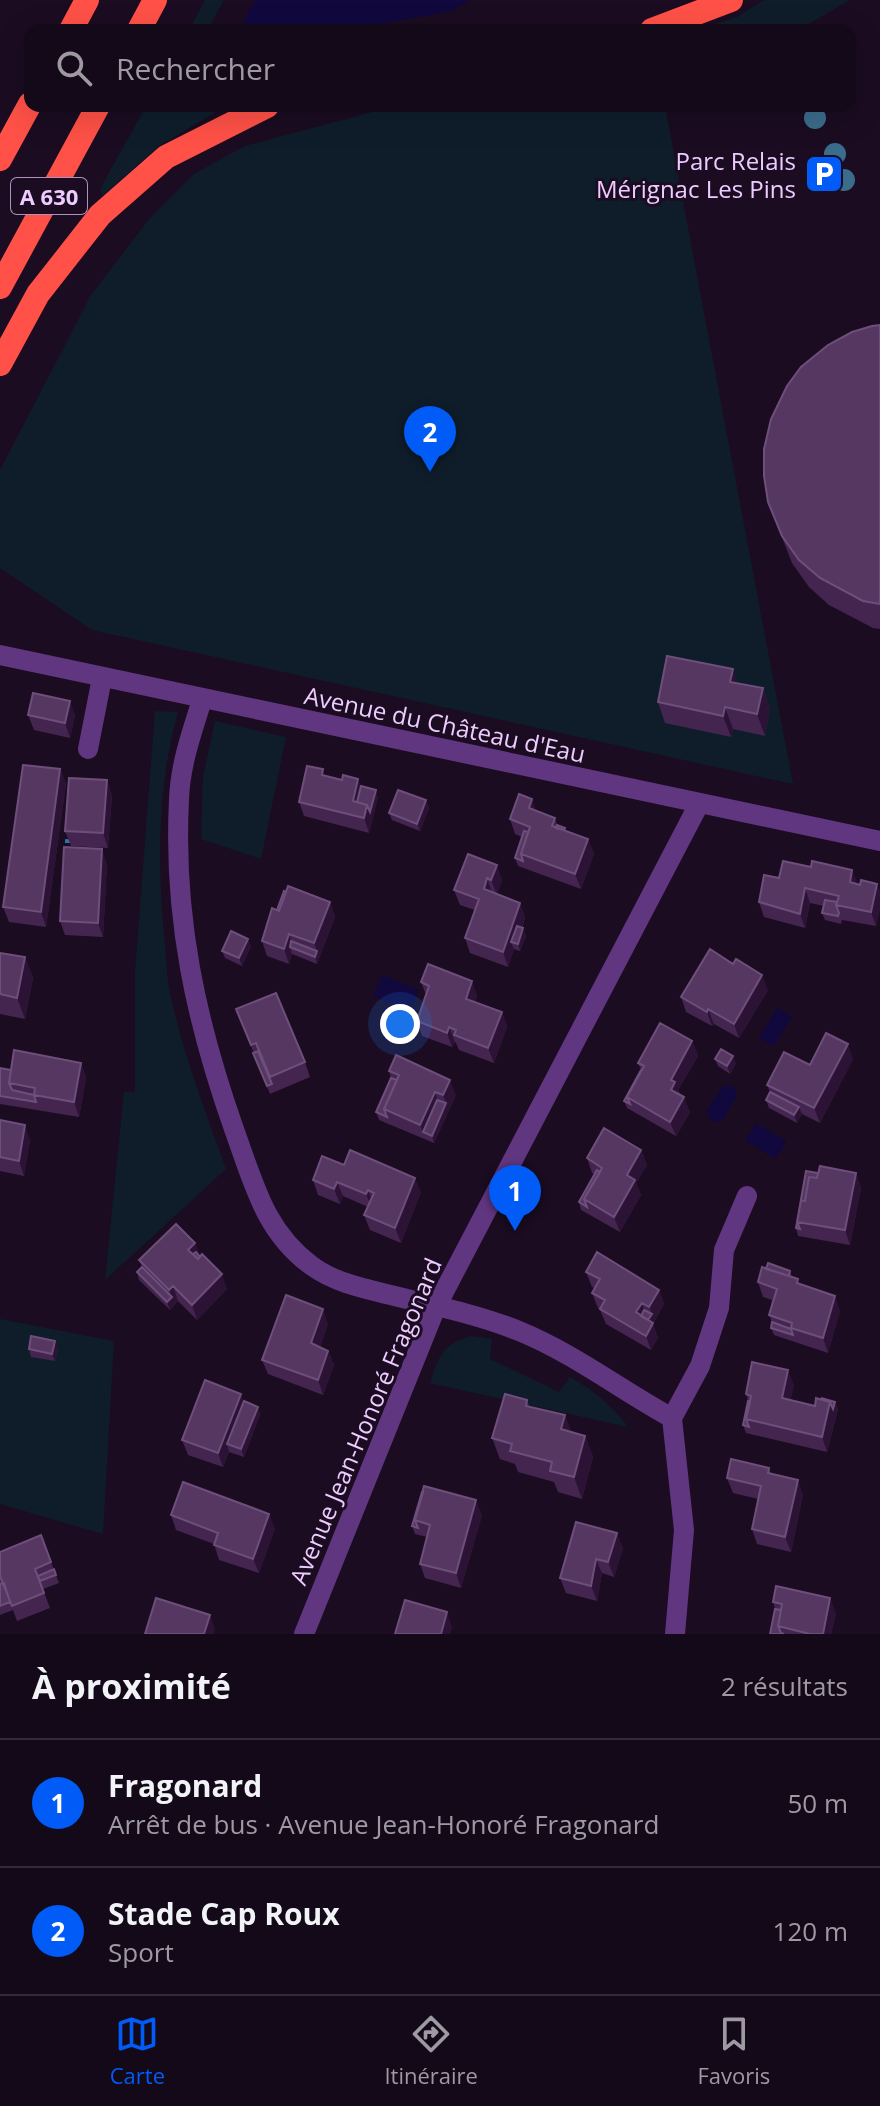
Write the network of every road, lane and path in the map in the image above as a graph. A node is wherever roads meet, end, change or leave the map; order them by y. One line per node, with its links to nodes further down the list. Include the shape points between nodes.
1 (87, 0): 4 (highway)
2 (155, 0): 5 (highway)
3 (731, 0): 6 (highway)
4 (74, 24)
5 (142, 24)
6 (668, 24)
7 (26, 112): 10 (highway, A 630)
8 (95, 112): 11 (highway, A 630)
9 (255, 112): 12 (highway, via 166,157 100,215 38,294)
10 (0, 159)
11 (0, 287)
12 (0, 364)
13 (0, 655): 14 (street, Avenue du Château d'Eau)
14 (102, 678): 15 (street, Avenue du Château d'Eau); 16 (street)
15 (202, 700): 17 (street, Avenue du Château d'Eau); 22 (street, via 185,754 179,798 184,937 216,1078 257,1194 286,1244 314,1268 343,1282)
16 (88, 749)
17 (699, 804): 19 (street, Avenue du Château d'Eau); 22 (street, Avenue Jean-Honoré Fragonard)
18 (69, 821): 20 (path)
19 (880, 841)
20 (65, 868)
21 (747, 1196): 23 (street, via 724,1250 719,1308 700,1366)
22 (436, 1307): 23 (street, via 522,1332); 24 (street, Avenue Jean-Honoré Fragonard)
23 (672, 1418): 25 (street, via 684,1530)
24 (304, 1634)
25 (675, 1634)

